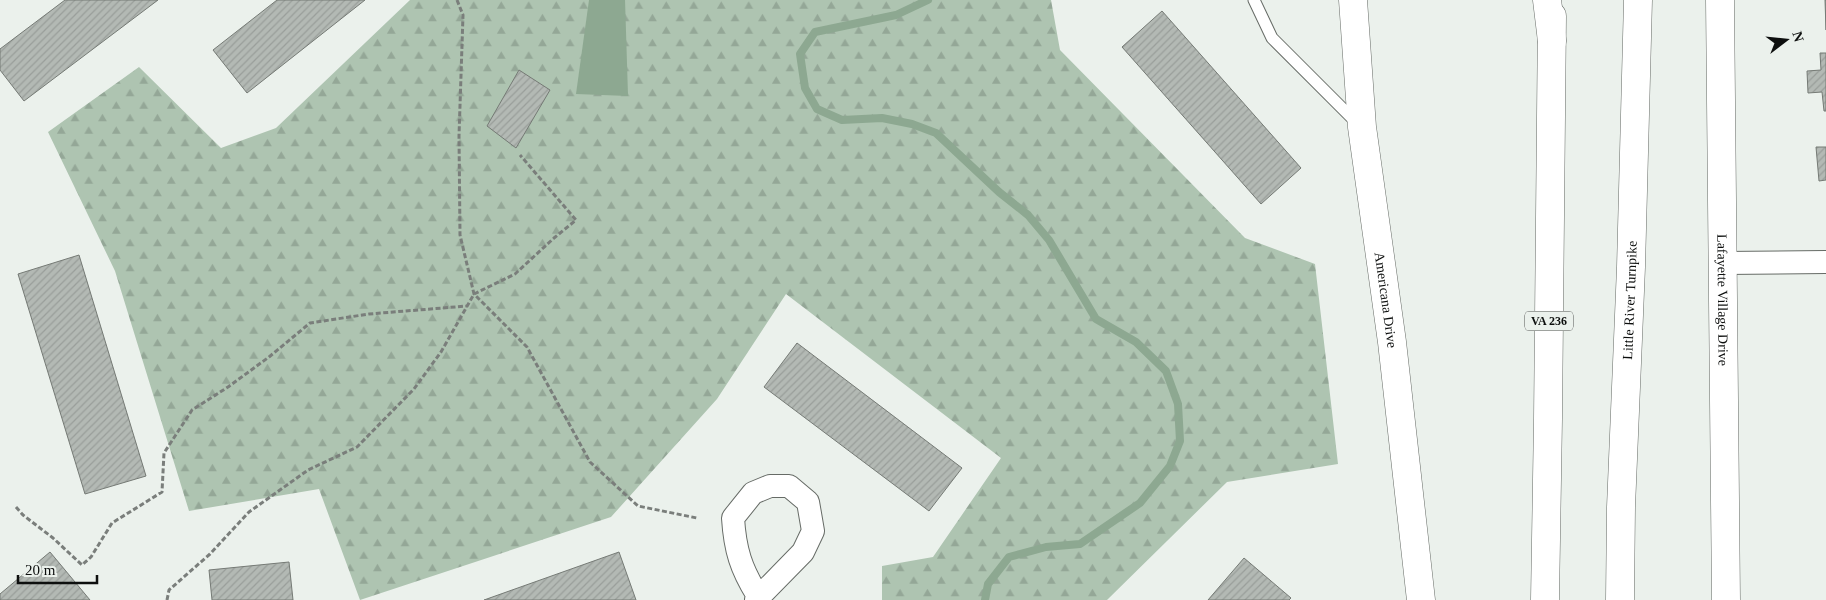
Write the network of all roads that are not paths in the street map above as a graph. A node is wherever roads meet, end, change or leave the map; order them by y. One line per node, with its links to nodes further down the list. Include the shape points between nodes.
1 (1254, 0): 8 (lane, via 1272,38)
2 (1354, 0): 8 (main road, Americana Drive)
3 (1547, 0): 7 (main road)
4 (1552, 0): 7 (main road, VA 236)
5 (1638, 0): 14 (main road, Little River Turnpike)
6 (1720, 0): 9 (main road, Lafayette Village Drive)
7 (1552, 41): 13 (main road, VA 236)
8 (1362, 128): 12 (main road, Americana Drive, via 1392,342)
9 (1723, 262): 10 (street); 15 (main road, Lafayette Village Drive)
10 (1826, 262)
11 (757, 598): 11 (street, via 803,552 813,531 808,502 789,486 770,486 753,493 733,518 744,574)
12 (1421, 600)
13 (1544, 600)
14 (1620, 600)
15 (1726, 600)

